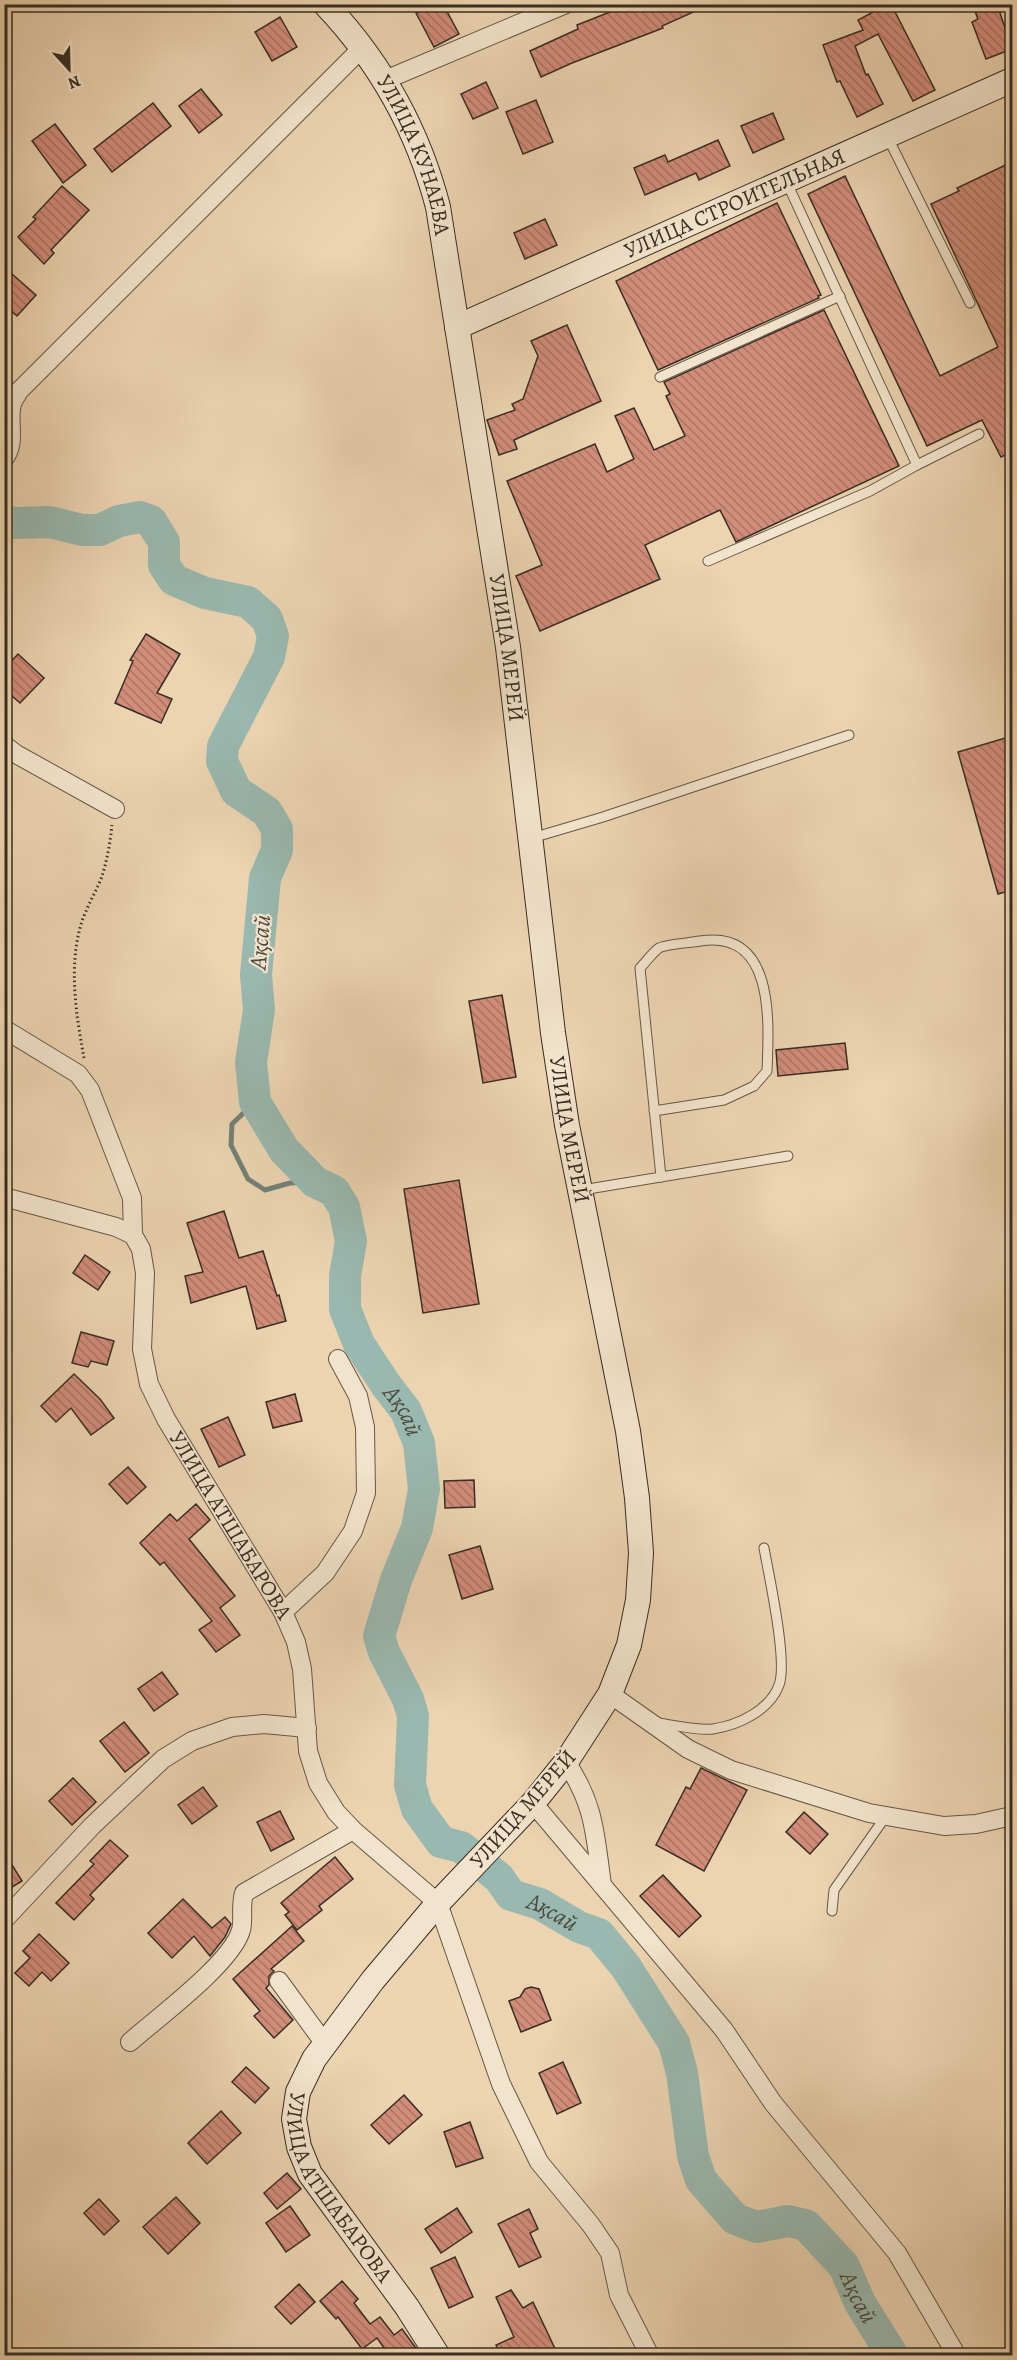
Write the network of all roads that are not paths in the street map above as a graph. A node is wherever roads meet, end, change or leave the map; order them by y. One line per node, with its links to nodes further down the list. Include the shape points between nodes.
1 (325, 4): 3 (main road, УЛИЦА КУНАЕВА)
2 (566, 4): 4 (street)
3 (362, 48): 4 (main road, УЛИЦА КУНАЕВА); 13 (street, via 19,391 12,405 12,438)
4 (385, 80): 10 (main road, УЛИЦА КУНАЕВА, via 417,140 428,170)
5 (1012, 80): 6 (main road, УЛИЦА СТРОИТЕЛЬНАЯ)
6 (887, 135): 7 (main road, УЛИЦА СТРОИТЕЛЬНАЯ); 9 (lane)
7 (786, 180): 8 (lane); 10 (main road, УЛИЦА СТРОИТЕЛЬНАЯ)
8 (840, 296): 11 (lane); 14 (lane)
9 (970, 303)
10 (458, 327): 19 (main road, УЛИЦА МЕРЕЙ, via 508,647)
11 (660, 377)
12 (979, 434): 14 (lane)
13 (4, 459)
14 (917, 465): 15 (lane, via 870,491)
15 (708, 561)
16 (849, 735): 19 (lane)
17 (4, 745): 18 (street)
18 (115, 809)
19 (529, 839): 24 (main road, УЛИЦА МЕРЕЙ, via 553,1033)
20 (4, 1029): 26 (street, УЛИЦА АТШАБАРОВА, via 78,1074 90,1090 132,1198)
21 (654, 1111): 21 (lane, via 640,968 660,948 716,938 738,944 757,965 769,1017 768,1071 754,1086 724,1100); 23 (lane)
22 (788, 1156): 23 (lane)
23 (661, 1177): 24 (lane)
24 (580, 1190): 30 (main road, УЛИЦА МЕРЕЙ, via 628,1431 641,1553 638,1600 628,1645)
25 (4, 1197): 26 (street)
26 (134, 1235): 29 (street, УЛИЦА АТШАБАРОВА, via 145,1273 142,1349 149,1384 166,1419)
27 (338, 1359): 29 (street, via 358,1396 365,1426 366,1492 353,1531 325,1573)
28 (764, 1548): 31 (lane, via 782,1658 780,1684 767,1706 745,1719 712,1730)
29 (283, 1612): 32 (street, УЛИЦА АТШАБАРОВА, via 302,1669)
30 (610, 1694): 31 (street); 33 (main road, УЛИЦА МЕРЕЙ)
31 (653, 1722): 35 (street, via 688,1749 731,1770)
32 (307, 1728): 37 (street, УЛИЦА АТШАБАРОВА, via 308,1751 318,1783); 42 (street, via 264,1724 232,1727 192,1741 163,1759 92,1826)
33 (566, 1762): 34 (main road, УЛИЦА МЕРЕЙ); 39 (street, via 581,1784 592,1814)
34 (533, 1803): 38 (main road, УЛИЦА МЕРЕЙ); 39 (street)
35 (886, 1816): 36 (street, via 944,1826); 41 (lane, via 834,1890)
36 (1012, 1816)
37 (353, 1830): 40 (street, УЛИЦА АТШАБАРОВА); 44 (street, via 244,1893 241,1930 224,1960)
38 (464, 1877): 40 (main road, УЛИЦА АТШАБАРОВА)
39 (602, 1885): 48 (street, via 724,2030 773,2103 897,2253)
40 (438, 1903): 45 (main road, УЛИЦА АТШАБАРОВА); 47 (street, via 501,2084 539,2162 610,2253 619,2295)
41 (832, 1911)
42 (4, 1920)
43 (279, 1981): 45 (street)
44 (130, 2042)
45 (325, 2044): 46 (main road, УЛИЦА АТШАБАРОВА, via 298,2092 294,2119 299,2147 310,2174)
46 (438, 2355)
47 (650, 2355)
48 (957, 2355)

